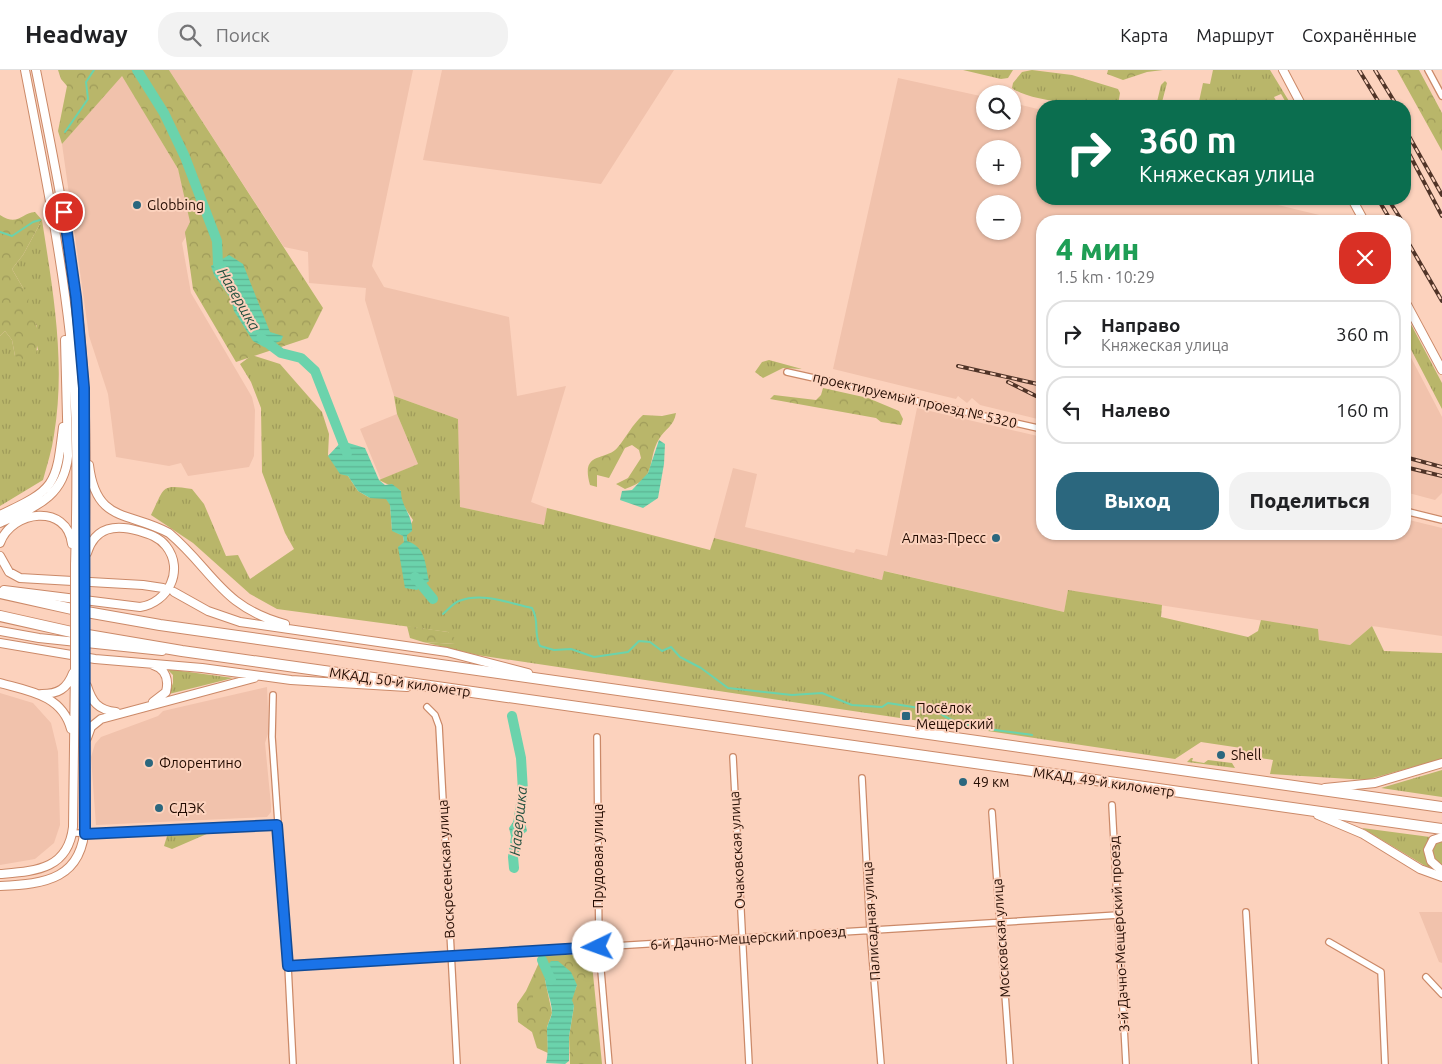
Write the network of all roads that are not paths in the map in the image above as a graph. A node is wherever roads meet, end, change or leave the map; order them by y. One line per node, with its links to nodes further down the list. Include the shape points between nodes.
1 (25, 70): 7 (main road, via 52,208)
2 (36, 70): 13 (main road, via 71,261)
3 (1283, 70): 6 (main road)
4 (1428, 70): 5 (street)
5 (1442, 96)
6 (1299, 100)
7 (65, 300): 11 (main road); 20 (main road, via 74,412)
8 (1411, 312): 9 (main road)
9 (1442, 370)
10 (787, 372): 12 (street, проектируемый проезд № 5320)
11 (66, 397): 15 (main road, via 55,476 35,498); 17 (main road, via 68,456 60,483 41,503)
12 (1036, 428)
13 (85, 431): 21 (main road); 27 (main road, via 93,485 105,506 122,517 169,533 239,604 272,621)
14 (1411, 512): 16 (street)
15 (0, 515)
16 (1442, 520)
17 (0, 523)
18 (0, 543): 20 (main road, via 6,531 15,524 48,514 60,520 70,532)
19 (0, 556): 22 (main road, via 9,572 20,578)
20 (75, 565): 31 (main road, bridge)
21 (85, 565): 23 (main road, via 94,539 106,529 122,527 160,540 170,552 173,575 170,587 160,598 140,607); 33 (main road, bridge)
22 (163, 588)
23 (0, 591): 35 (highway, МКАД, 50-й километр, via 39,602 160,625)
24 (174, 592): 27 (main road, via 224,618)
25 (0, 616): 29 (highway, МКАД, 50-й километр)
26 (0, 631): 29 (main road, via 151,651)
27 (309, 631): 35 (main road, via 447,652)
28 (0, 643): 30 (main road, via 86,658)
29 (182, 651): 36 (highway, МКАД, 50-й километр)
30 (146, 663): 32 (main road); 39 (main road, via 162,670 167,681 166,692)
31 (75, 667): 37 (main road, via 63,689 52,694); 45 (main road)
32 (263, 677): 36 (main road); 39 (main road)
33 (85, 679): 42 (main road, via 94,703 103,710); 46 (main road)
34 (0, 683): 37 (main road)
35 (564, 683): 41 (highway, МКАД, 50-й километр)
36 (459, 691): 43 (highway, МКАД, 50-й километр)
37 (40, 694): 45 (main road, via 65,713)
38 (273, 695): 55 (street)
39 (148, 705): 42 (main road)
40 (427, 707): 71 (street, Воскресенская улица, via 439,726)
41 (770, 712): 50 (highway, МКАД, 49-й километр)
42 (118, 713): 46 (main road, via 95,723 87,735)
43 (767, 734): 53 (highway, МКАД, 49-й километр)
44 (597, 737): 70 (street, Прудовая улица)
45 (74, 740): 57 (main road)
46 (84, 750): 58 (main road)
47 (733, 757): 68 (street, Очаковская улица)
48 (1442, 763): 50 (main road, via 1375,782)
49 (862, 778): 67 (street, Палисадная улица)
50 (1314, 789): 52 (highway, МКАД, 49-й километр)
51 (1112, 804): 65 (street, 3-й Дачно-Мещерский проезд)
52 (1442, 807)
53 (1309, 811): 56 (highway, МКАД, 49-й километр); 62 (main road, via 1363,834 1416,867)
54 (992, 812): 66 (street, Московская улица)
55 (277, 825): 58 (street); 72 (street)
56 (1442, 829)
57 (72, 833): 58 (street); 61 (main road, via 63,855 46,867)
58 (85, 834): 63 (main road, via 74,862 60,876 31,885)
59 (1442, 837): 60 (main road, via 1434,840 1428,850 1432,864)
60 (1442, 871)
61 (0, 874)
62 (1442, 877)
63 (0, 886)
64 (1246, 912): 82 (street)
65 (1118, 915): 66 (street, 6-й Дачно-Мещерский проезд); 81 (street, 3-й Дачно-Мещерский проезд)
66 (1000, 922): 67 (street, 6-й Дачно-Мещерский проезд); 80 (street, Московская улица)
67 (870, 930): 68 (street, 6-й Дачно-Мещерский проезд); 79 (street, Палисадная улица)
68 (741, 938): 70 (street, 6-й Дачно-Мещерский проезд); 78 (street, Очаковская улица)
69 (1329, 942): 83 (street, via 1381,972)
70 (598, 947): 71 (street, 6-й Дачно-Мещерский проезд); 77 (street, Прудовая улица)
71 (450, 956): 72 (street, 6-й Дачно-Мещерский проезд); 76 (street, Воскресенская улица)
72 (288, 966): 75 (street)
73 (1426, 977): 74 (street)
74 (1442, 994)
75 (292, 1064)
76 (457, 1064)
77 (609, 1064)
78 (748, 1064)
79 (881, 1064)
80 (1010, 1064)
81 (1126, 1064)
82 (1255, 1064)
83 (1385, 1064)

